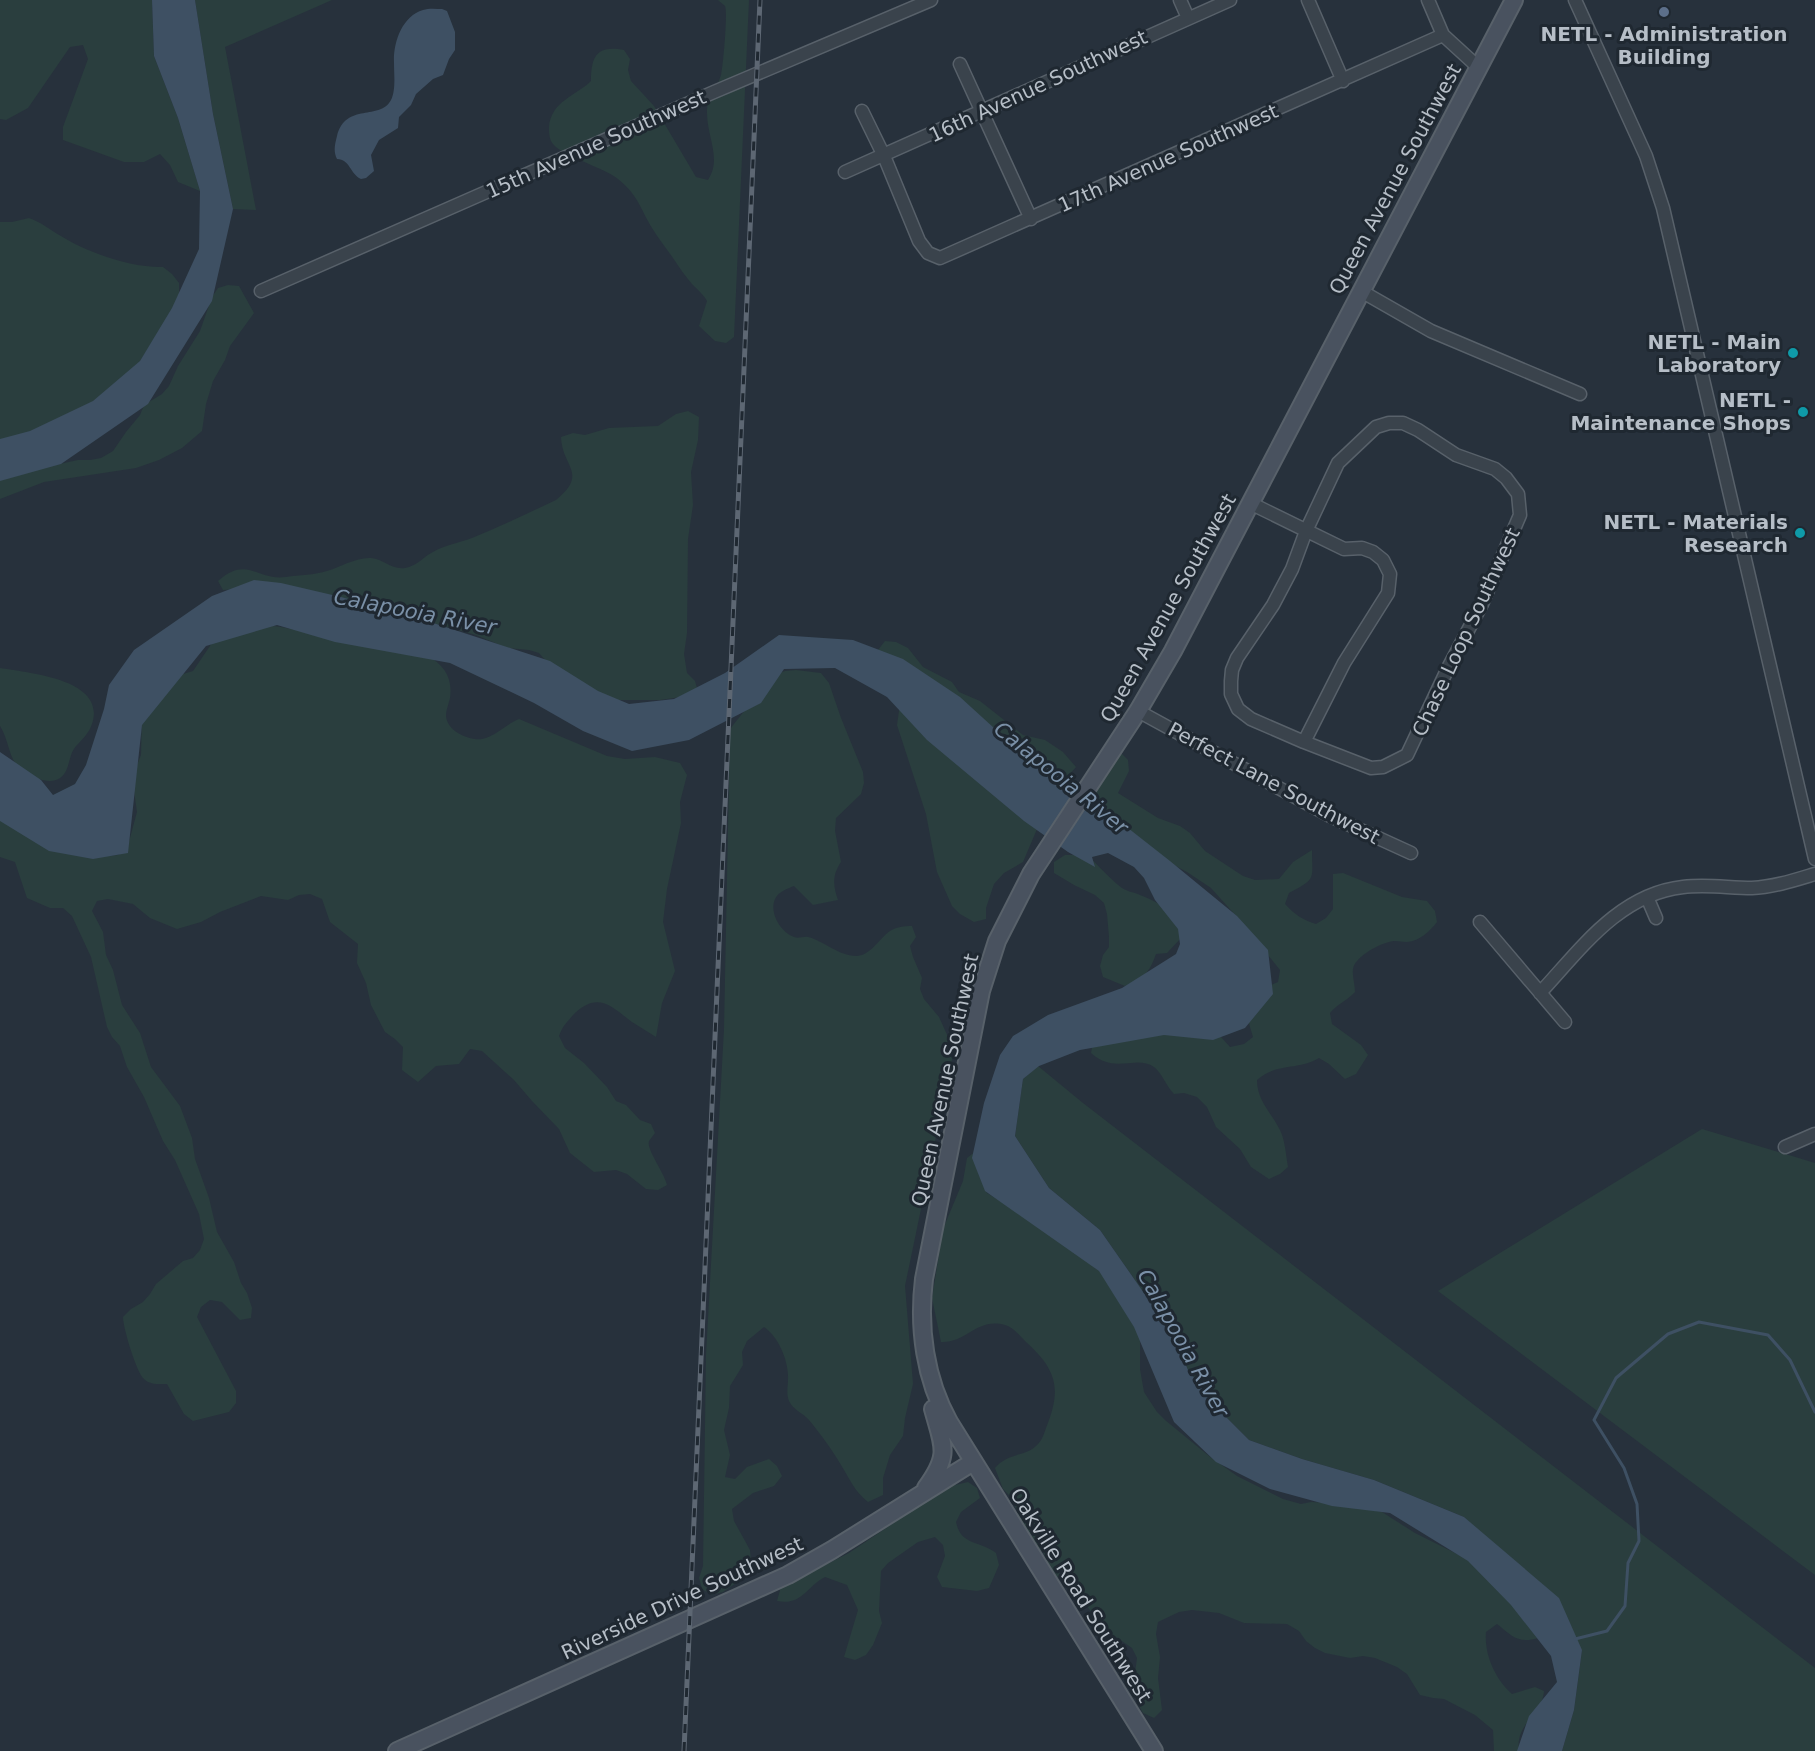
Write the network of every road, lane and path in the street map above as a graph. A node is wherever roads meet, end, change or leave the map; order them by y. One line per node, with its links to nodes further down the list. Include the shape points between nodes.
1 (931, 0): 18 (street, 15th Avenue Southwest)
2 (1180, 0): 8 (street)
3 (1230, 0): 8 (street, 16th Avenue Southwest)
4 (1308, 0): 12 (street)
5 (1428, 0): 9 (street)
6 (1514, 0): 11 (main road, Queen Avenue Southwest)
7 (1575, 0): 26 (street, via 1646,156 1663,208)
8 (1188, 18): 14 (street, 16th Avenue Southwest)
9 (1443, 35): 11 (street); 12 (street, 17th Avenue Southwest)
10 (960, 64): 14 (street)
11 (1478, 67): 19 (main road, Queen Avenue Southwest)
12 (1343, 81): 17 (street, 17th Avenue Southwest)
13 (862, 111): 15 (street, 17th Avenue Southwest)
14 (983, 111): 15 (street, 16th Avenue Southwest); 17 (street)
15 (884, 156): 16 (street, 16th Avenue Southwest); 17 (street, 17th Avenue Southwest, via 909,219 928,253 940,258)
16 (846, 172)
17 (1031, 219)
18 (261, 291)
19 (1360, 291): 20 (street, via 1431,331); 21 (main road, Queen Avenue Southwest)
20 (1580, 394)
21 (1250, 503): 22 (street); 23 (main road, Queen Avenue Southwest)
22 (1306, 531): 24 (street, Chase Loop Southwest, via 1273,605 1237,658 1231,681 1231,694 1238,708 1251,719); 24 (street, via 1344,549 1373,552 1383,560 1390,574 1388,593 1344,663); 24 (street, Chase Loop Southwest, via 1338,463 1376,427 1389,423 1403,423 1455,455 1496,470 1518,494 1520,515 1508,546 1407,754 1383,767 1371,768)
23 (1138, 711): 25 (street, Perfect Lane Southwest, via 1330,816); 35 (main road, Queen Avenue Southwest, via 1016,901 986,975 924,1279 921,1320)
24 (1304, 742)
25 (1411, 853)
26 (1815, 860)
27 (1815, 874): 28 (street, via 1754,888 1683,887)
28 (1647, 897): 29 (street); 31 (street, via 1605,923)
29 (1656, 918)
30 (1480, 922): 31 (street)
31 (1540, 993): 32 (street)
32 (1564, 1022)
33 (1815, 1134): 34 (street)
34 (1785, 1147)
35 (932, 1384): 36 (main road, Queen Avenue Southwest); 37 (main road, via 942,1455 935,1476)
36 (973, 1462): 37 (main road, Riverside Drive Southwest); 39 (main road, Oakville Road Southwest)
37 (921, 1494): 38 (main road, Riverside Drive Southwest, via 788,1575)
38 (398, 1751)
39 (1154, 1751)

